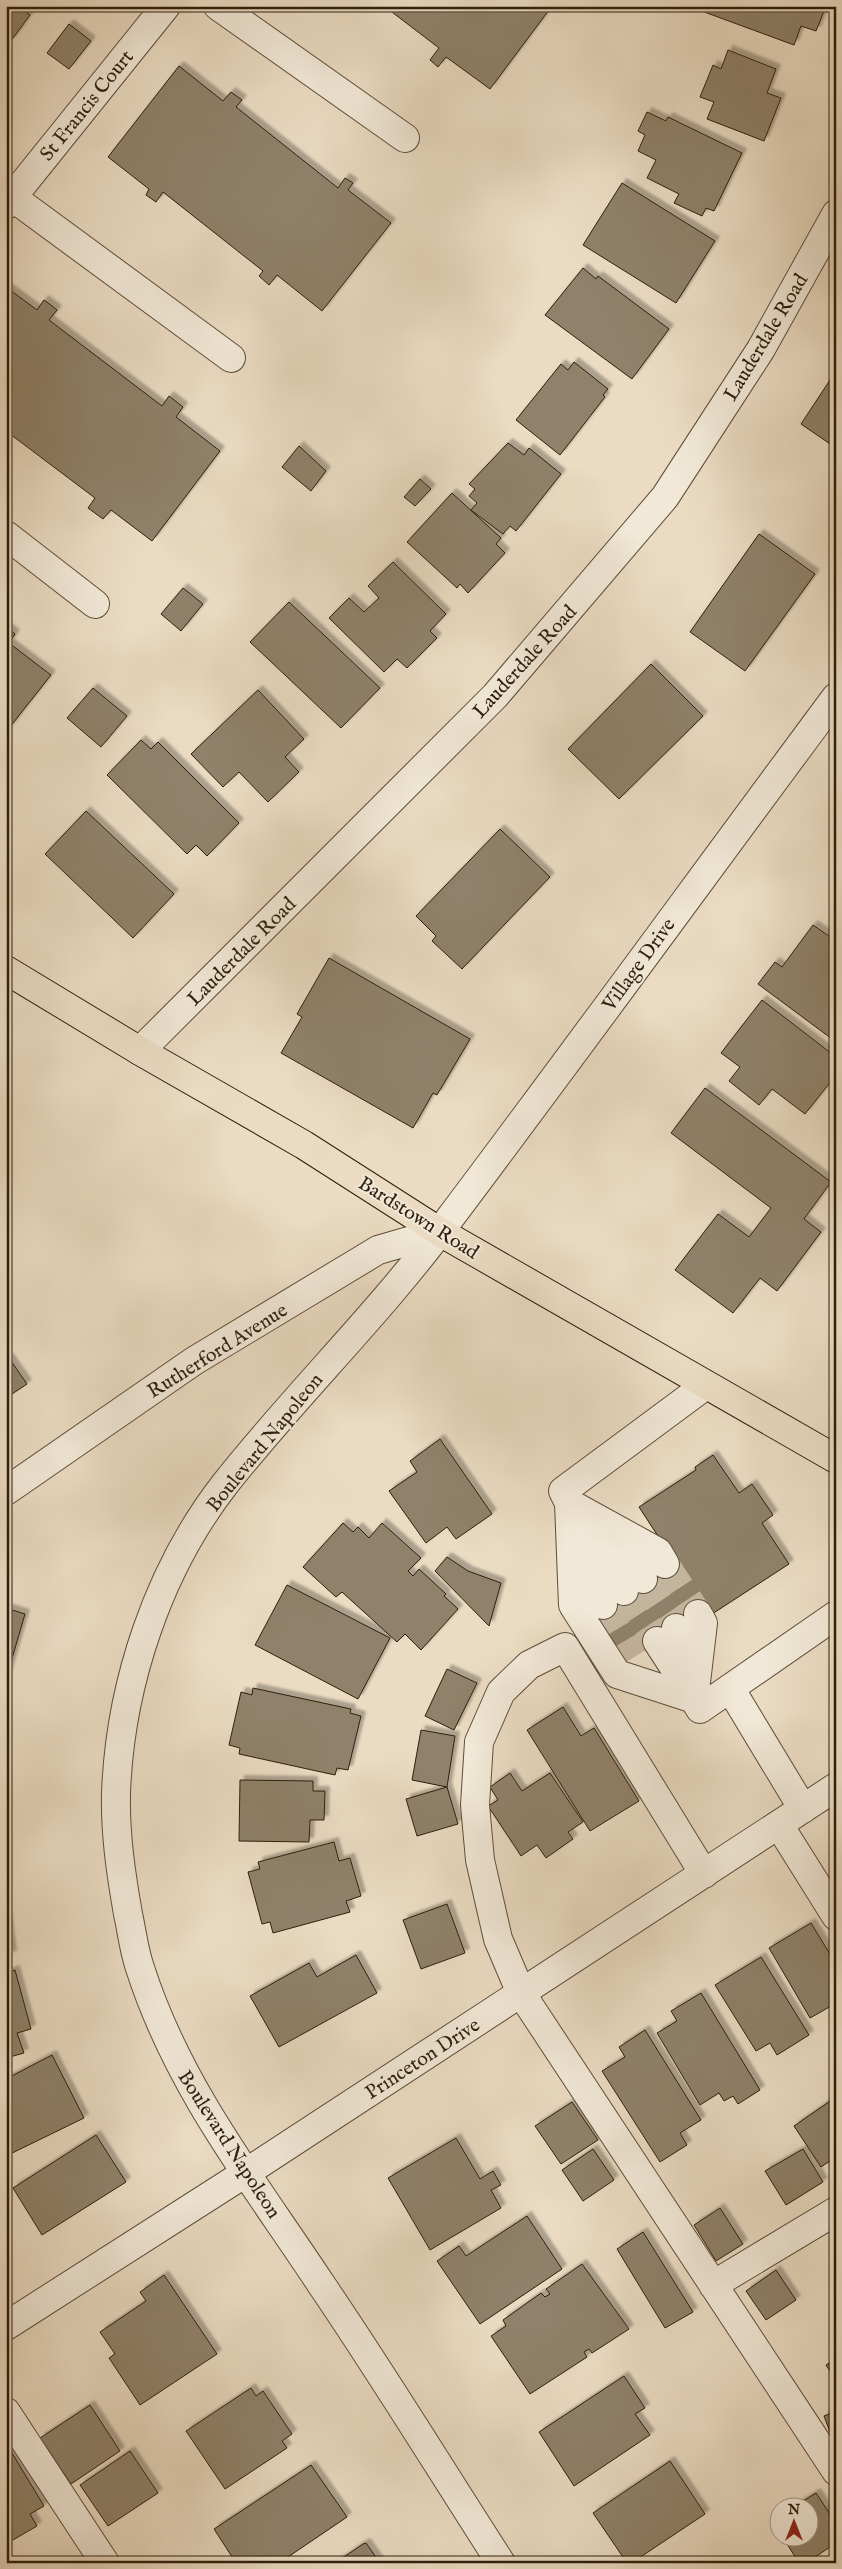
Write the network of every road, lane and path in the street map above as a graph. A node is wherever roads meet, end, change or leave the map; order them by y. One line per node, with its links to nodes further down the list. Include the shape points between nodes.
1 (166, 6): 4 (street, St Francis Court)
2 (218, 6): 3 (street)
3 (405, 138)
4 (9, 201): 6 (street)
5 (836, 214): 11 (street, Lauderdale Road, via 761,349 665,497 495,696)
6 (231, 358)
7 (6, 535): 8 (street)
8 (95, 604)
9 (836, 697): 12 (street, Village Drive)
10 (6, 970): 11 (main road, Bardstown Road)
11 (140, 1051): 12 (main road, Bardstown Road, via 304,1145)
12 (440, 1232): 13 (main road, Bardstown Road); 15 (street, Rutherford Avenue, via 378,1250 194,1361); 27 (street, Boulevard Napoleon, via 223,1486 199,1522 156,1610 137,1664 126,1709 116,1793 120,1865 137,1960 154,2012 180,2069)
13 (706, 1385): 14 (main road, Bardstown Road); 16 (street, via 563,1491)
14 (836, 1459)
15 (6, 1491)
16 (569, 1503): 16 (street, via 658,1552 634,1585); 20 (street, via 573,1604 617,1674)
17 (836, 1615): 19 (street)
18 (634, 1657): 20 (street, via 639,1665)
19 (730, 1688): 20 (street); 22 (street)
20 (697, 1704): 20 (street, via 702,1623 677,1628)
21 (836, 1787): 22 (street, Princeton Drive)
22 (803, 1809): 23 (street, Princeton Drive)
23 (779, 1825): 24 (street, Princeton Drive); 25 (street)
24 (704, 1874): 26 (street, Princeton Drive); 26 (street, via 565,1647 530,1665 501,1692 479,1742 474,1805 480,1860 498,1939)
25 (836, 1916)
26 (521, 1993): 27 (street, Princeton Drive); 29 (street)
27 (246, 2172): 30 (street, Princeton Drive); 34 (street, Boulevard Napoleon)
28 (836, 2211): 29 (street)
29 (712, 2284): 32 (street)
30 (6, 2326)
31 (6, 2412): 33 (street)
32 (836, 2471)
33 (105, 2563)
34 (501, 2563)

